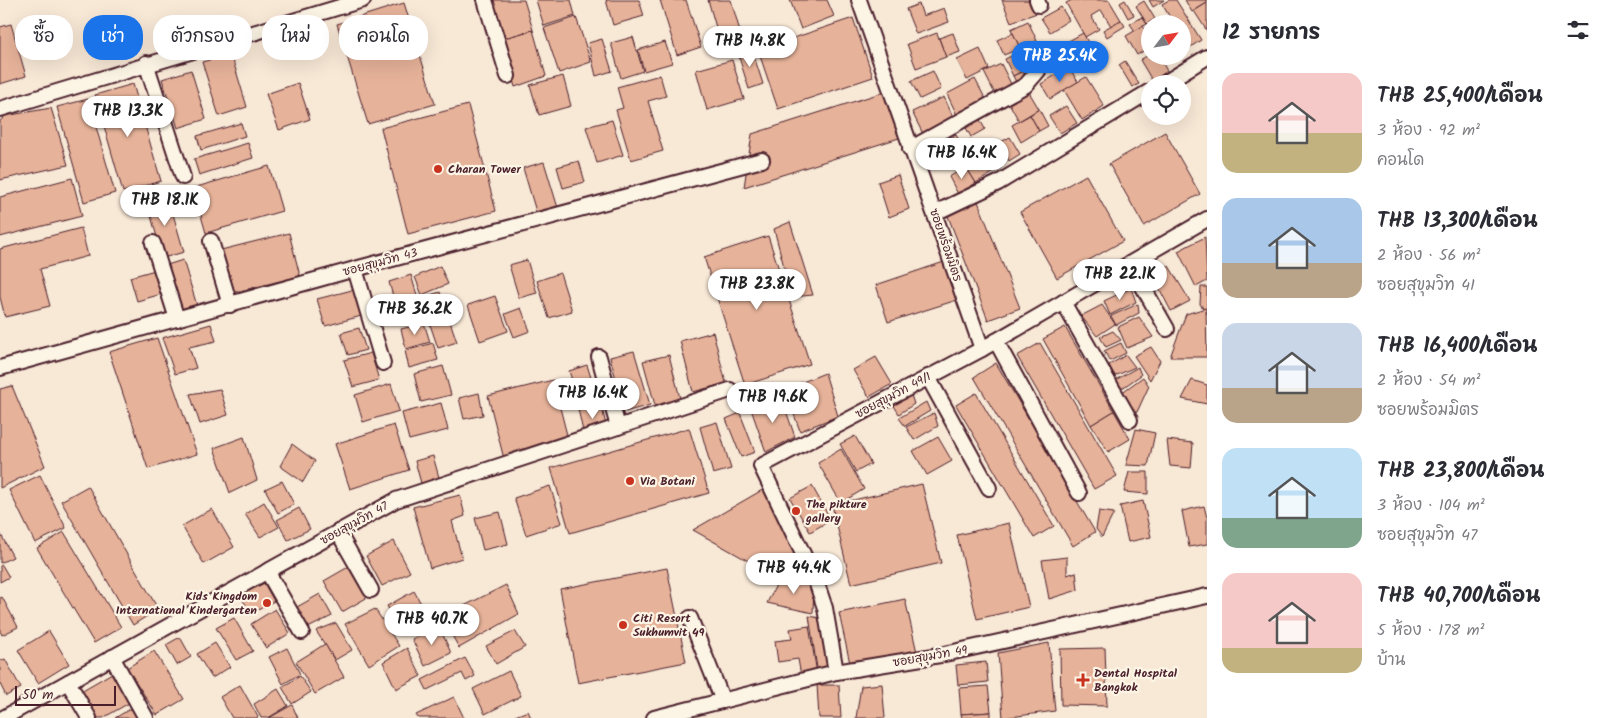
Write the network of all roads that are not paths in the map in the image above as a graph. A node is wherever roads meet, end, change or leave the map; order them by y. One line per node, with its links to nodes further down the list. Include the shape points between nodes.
1 (363, 0): 6 (street)
2 (485, 0): 8 (street)
3 (858, 0): 11 (street, ซอยพร้อมมิตร)
4 (1207, 57): 7 (street)
5 (1039, 58): 11 (street, via 1038,71 1026,85)
6 (146, 63): 10 (street); 13 (street)
7 (1178, 75)
8 (508, 76)
9 (1141, 96): 14 (street, via 998,183)
10 (0, 109)
11 (910, 149): 14 (street, ซอยพร้อมมิตร)
12 (762, 160): 19 (street, ซอยสุขุมวิท 43)
13 (183, 177)
14 (935, 213): 25 (street, ซอยพร้อมมิตร)
15 (1207, 219): 18 (street, ซอยสุขุมวิท 49/1)
16 (211, 241): 21 (street)
17 (152, 243): 22 (street)
18 (1130, 264): 20 (street, ซอยสุขุมวิท 49/1); 23 (street)
19 (355, 269): 21 (street, ซอยสุขุมวิท 43); 27 (street)
20 (1063, 302): 24 (street, ซอยสุขุมวิท 49/1); 31 (street)
21 (230, 305): 22 (street, ซอยสุขุมวิท 43)
22 (177, 319): 28 (street, ซอยสุขุมวิท 43)
23 (1167, 330)
24 (996, 341): 25 (street, ซอยสุขุมวิท 49/1); 34 (street)
25 (982, 349): 29 (street, ซอยสุขุมวิท 49/1)
26 (599, 357): 32 (street)
27 (383, 363)
28 (0, 368)
29 (928, 377): 33 (street); 42 (street, ซอยสุขุมวิท 49/1, via 761,466 816,582 825,608)
30 (730, 390): 32 (street, ซอยสุขุมวิท 47)
31 (1130, 420)
32 (618, 427): 35 (street, ซอยสุขุมวิท 47, via 396,500)
33 (989, 488)
34 (1079, 493)
35 (338, 532): 36 (street, ซอยสุขุมวิท 47); 37 (street)
36 (267, 572): 40 (street); 41 (street, ซอยสุขุมวิท 47)
37 (371, 590)
38 (1207, 596): 42 (street, ซอยสุขุมวิท 49, via 940,655)
39 (690, 618): 44 (street)
40 (302, 632)
41 (112, 657): 43 (street, ซอยสุขุมวิท 47); 47 (street)
42 (836, 672): 44 (street, ซอยสุขุมวิท 49)
43 (68, 682): 45 (street, ซอยสุขุมวิท 47); 46 (street)
44 (723, 701): 48 (street, ซอยสุขุมวิท 49)
45 (3, 718)
46 (89, 718)
47 (146, 718)
48 (654, 718)

